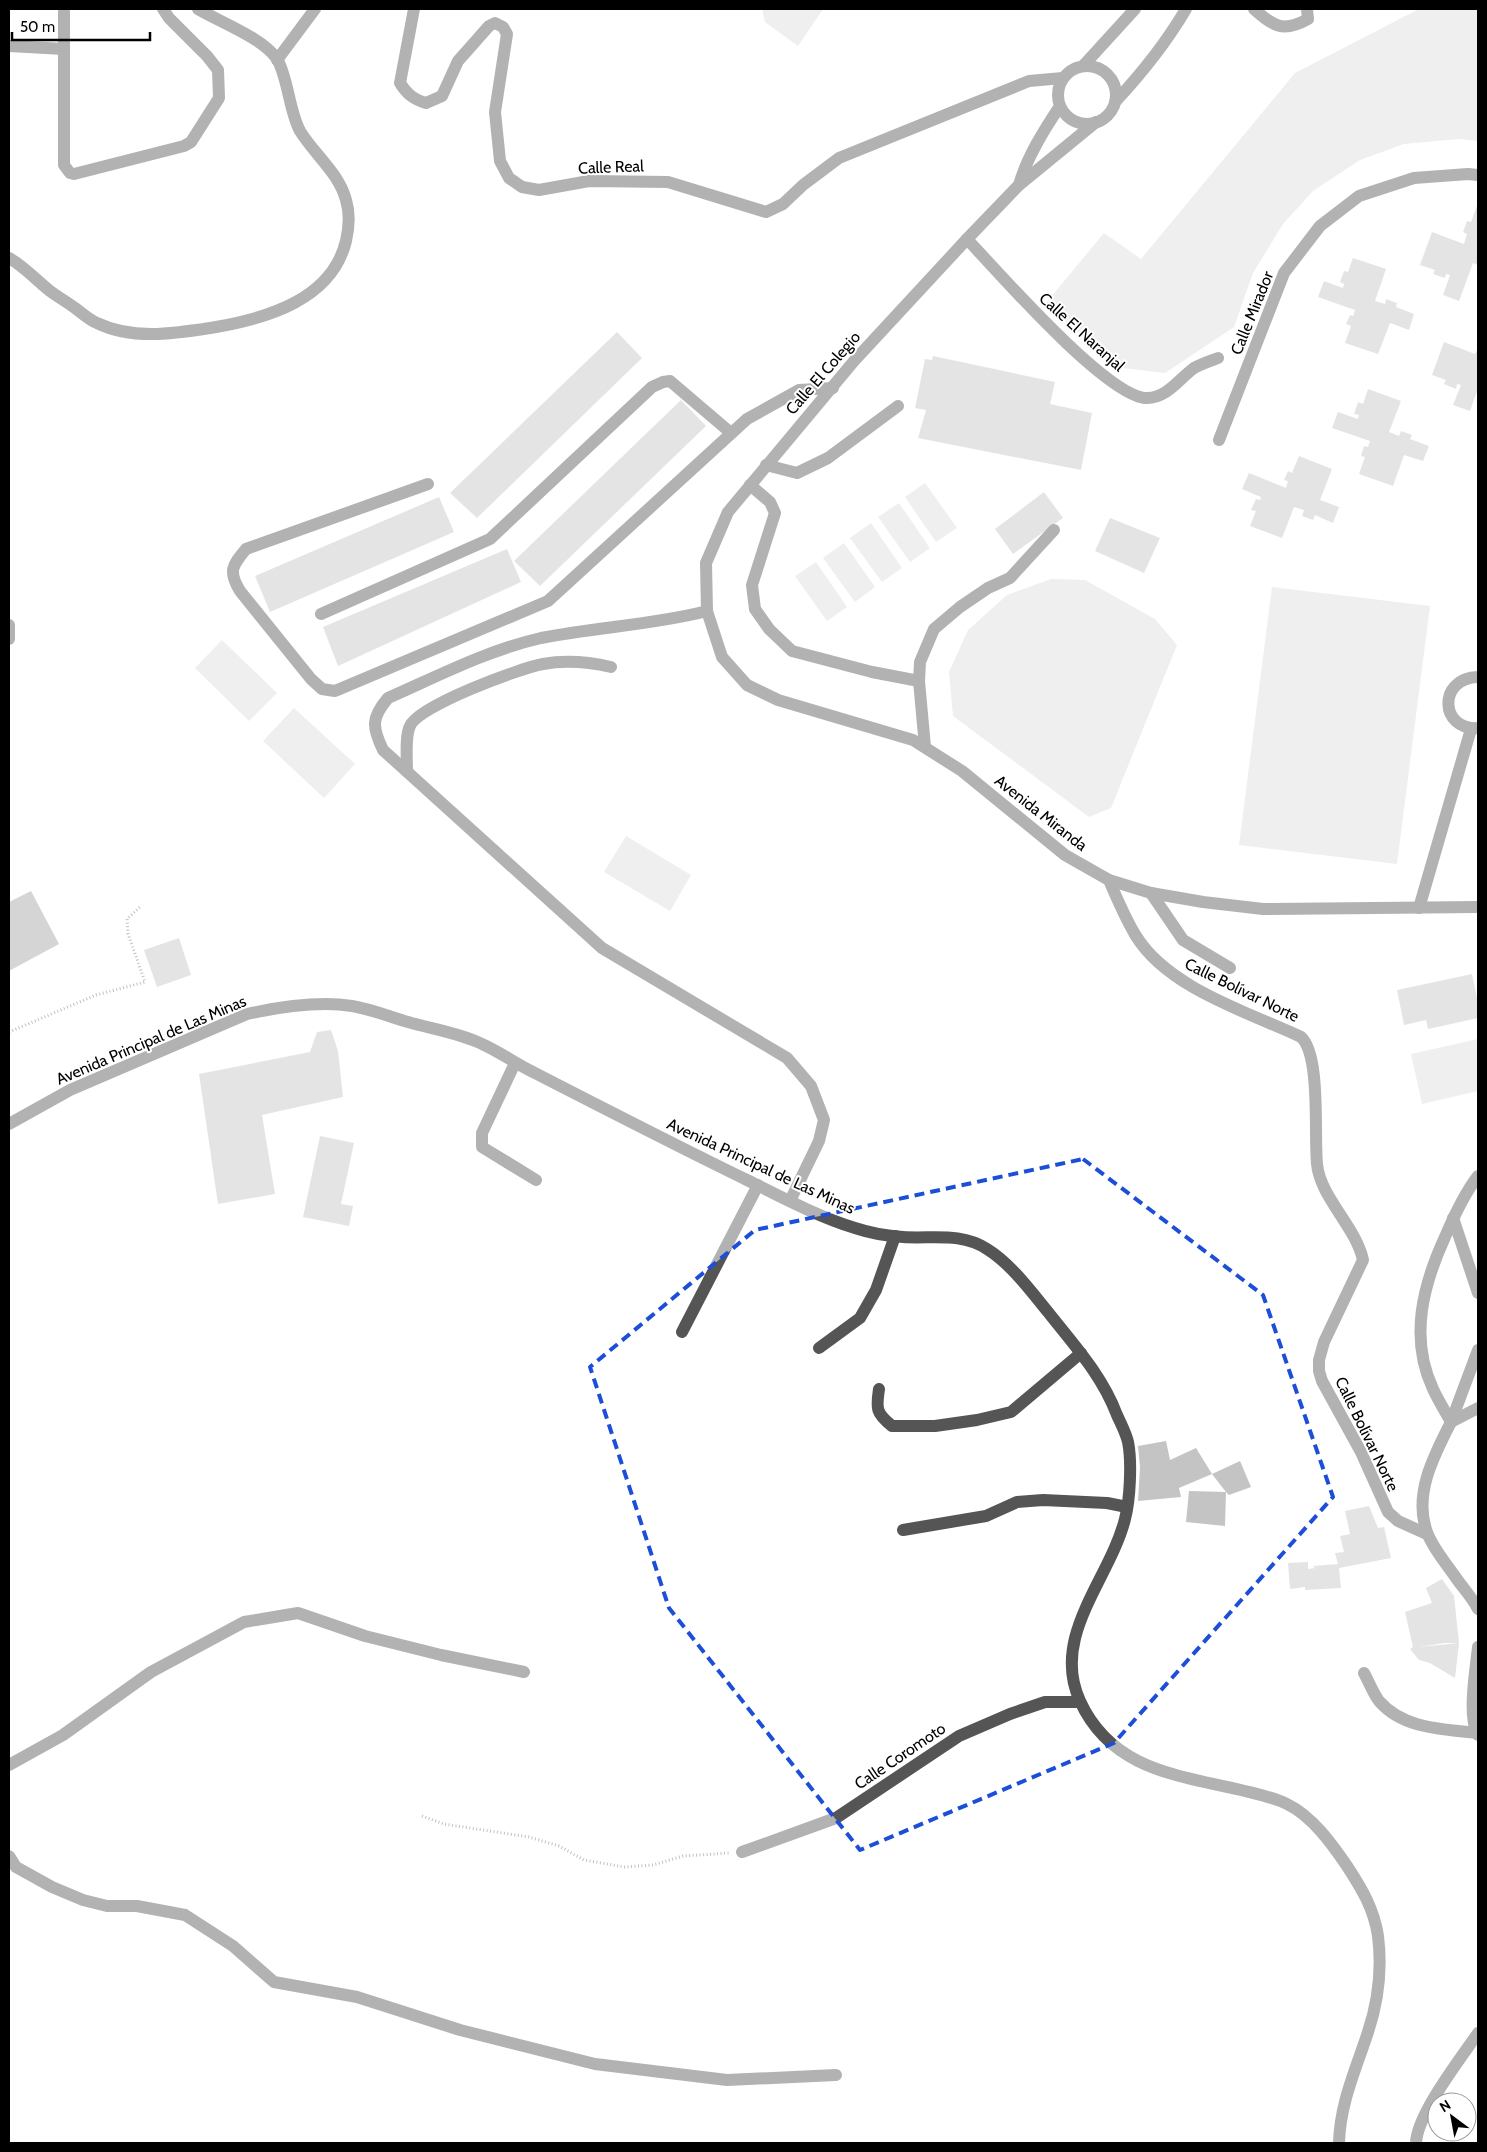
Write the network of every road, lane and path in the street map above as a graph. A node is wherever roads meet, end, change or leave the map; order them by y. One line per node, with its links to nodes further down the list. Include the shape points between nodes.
1 (64, 9): 11 (street)
2 (163, 9): 11 (street, via 218,70 219,98 191,142 184,146 70,173 64,165)
3 (198, 9): 12 (street, via 258,42)
4 (315, 9): 12 (street)
5 (414, 9): 14 (street, Calle Real, via 400,83 415,100 426,103 442,96 458,61 489,26 495,23 503,27 507,34 495,112 500,161 509,178 522,187 539,190 589,181 668,182 766,212 783,204 839,158 1029,82)
6 (1135, 9): 13 (street)
7 (1186, 9): 15 (street, Calle El Colegio, via 1154,58)
8 (1254, 9): 9 (street, via 1276,26 1295,26 1308,19)
9 (1307, 9)
10 (9, 46): 11 (street)
11 (64, 49)
12 (277, 60): 21 (street, via 300,131 335,178 346,199 349,216 345,245 336,268 308,296 251,320 197,330 139,334 96,323)
13 (1083, 66): 14 (street); 15 (street, via 1097,67 1108,75 1115,87)
14 (1063, 78): 16 (street, Calle El Colegio, via 1058,92)
15 (1115, 102): 17 (street, Calle El Colegio, via 1108,114)
16 (1060, 106): 17 (street, via 1075,121); 19 (street, Calle El Colegio, via 1046,128)
17 (1096, 122): 19 (street, Calle El Colegio)
18 (1478, 175): 26 (street, Calle Mirador, via 1414,178 1359,196 1320,226 1284,273)
19 (1020, 185): 20 (street, Calle El Colegio)
20 (967, 239): 22 (street, Calle El Naranjal, via 1035,312 1103,376 1126,392 1146,398 1162,395 1195,368); 23 (street, Calle El Colegio)
21 (9, 258)
22 (1218, 358)
23 (833, 388): 25 (street, via 799,390 748,419); 27 (street, Calle El Colegio)
24 (898, 406): 27 (street, via 828,458 797,473)
25 (732, 433): 28 (street, via 548,601 335,691 322,689 310,679 240,592 232,578 235,563 246,548); 32 (street, via 670,381 663,382 652,387 490,539)
26 (1219, 440)
27 (766, 465): 29 (street, Calle El Colegio)
28 (428, 484)
29 (750, 485): 31 (street, Calle El Colegio, via 728,512 706,563); 37 (street, via 770,502 775,513 752,585 755,609 769,629 792,651)
30 (1054, 530): 37 (street, via 1010,578 960,607 934,630 920,662)
31 (707, 611): 39 (street, Avenida Miranda, via 722,657 747,685 778,700 913,740); 40 (street, via 541,638 492,652 388,698 378,711 375,732 383,750)
32 (321, 614)
33 (9, 625): 34 (street)
34 (9, 639)
35 (611, 667): 40 (street, via 586,662 542,664 451,697 415,718 409,726)
36 (1478, 677): 38 (street, via 1458,682 1448,700 1453,719 1461,726)
37 (919, 682): 39 (street)
38 (1474, 729): 45 (street)
39 (925, 747): 41 (street, Avenida Miranda, via 962,771 1065,855)
40 (406, 771): 53 (street, via 602,948 787,1058 811,1086 824,1120 819,1140)
41 (1110, 880): 42 (street, Avenida Miranda); 66 (street, Calle Bolívar Norte, via 1136,936 1169,972 1230,1005 1301,1037 1308,1046 1314,1070 1318,1170 1363,1260 1324,1342 1319,1360 1320,1375 1388,1512 1398,1521)
42 (1151, 893): 45 (street, Avenida Miranda, via 1264,909); 46 (street, via 1183,940)
43 (141, 906): 47 (path, via 126,919 145,982 96,995)
44 (1478, 907): 45 (street, Avenida Miranda)
45 (1419, 908)
46 (1230, 968)
47 (9, 1032)
48 (516, 1063): 49 (street, Avenida Principal de Las Minas, via 480,1042 352,1006 274,1008 247,1014 105,1074); 51 (street, via 482,1132 482,1147); 52 (street, Avenida Principal de Las Minas)
49 (9, 1124)
50 (1477, 1179): 54 (street)
51 (536, 1180)
52 (758, 1185): 53 (street, Avenida Principal de Las Minas); 57 (street)
53 (790, 1201): 55 (street, Avenida Principal de Las Minas, via 854,1228)
54 (1453, 1218): 56 (street); 63 (street, via 1429,1275 1420,1320 1429,1380)
55 (895, 1236): 58 (street, via 876,1290 860,1318); 60 (street, Avenida Principal de Las Minas, via 968,1239 987,1249 1030,1290)
56 (1478, 1293)
57 (682, 1332)
58 (819, 1348)
59 (1478, 1350): 63 (street)
60 (1082, 1353): 61 (street, via 1011,1412 976,1420 935,1426 892,1426 880,1416 877,1407); 64 (street, Avenida Principal de Las Minas, via 1104,1386 1128,1444)
61 (879, 1389)
62 (1478, 1408): 63 (street)
63 (1452, 1422): 66 (street, via 1426,1482 1422,1512)
64 (1127, 1506): 65 (street, via 1043,1500 1017,1502 986,1516); 71 (street, Avenida Principal de Las Minas, via 1118,1542 1077,1628 1072,1648 1074,1684)
65 (903, 1530)
66 (1427, 1534): 67 (street)
67 (1478, 1610)
68 (1478, 1647): 72 (street, via 1474,1697)
69 (524, 1672): 73 (street, via 365,1636 298,1614 244,1622 151,1672 63,1735)
70 (1364, 1673): 72 (street, via 1379,1700 1403,1718 1429,1727)
71 (1080, 1702): 75 (street, Calle Coromoto, via 1045,1702 968,1732 836,1818); 79 (street, Avenida Principal de Las Minas, via 1108,1741 1133,1760 1163,1773 1266,1796 1291,1805 1333,1845 1369,1901 1378,1935 1380,1969 1370,2027 1345,2097)
72 (1477, 1734)
73 (9, 1765)
74 (422, 1816): 75 (path, via 444,1824 529,1837 559,1846 584,1860 624,1867 653,1865 683,1856)
75 (742, 1852)
76 (9, 1856): 78 (street, via 16,1867 84,1900 107,1906 137,1906 185,1915 233,1946 274,1982 358,1997 460,2030 595,2064 728,2080)
77 (1478, 2033): 80 (street, via 1428,2109 1419,2126)
78 (836, 2074)
79 (1339, 2143)
80 (1416, 2143)

